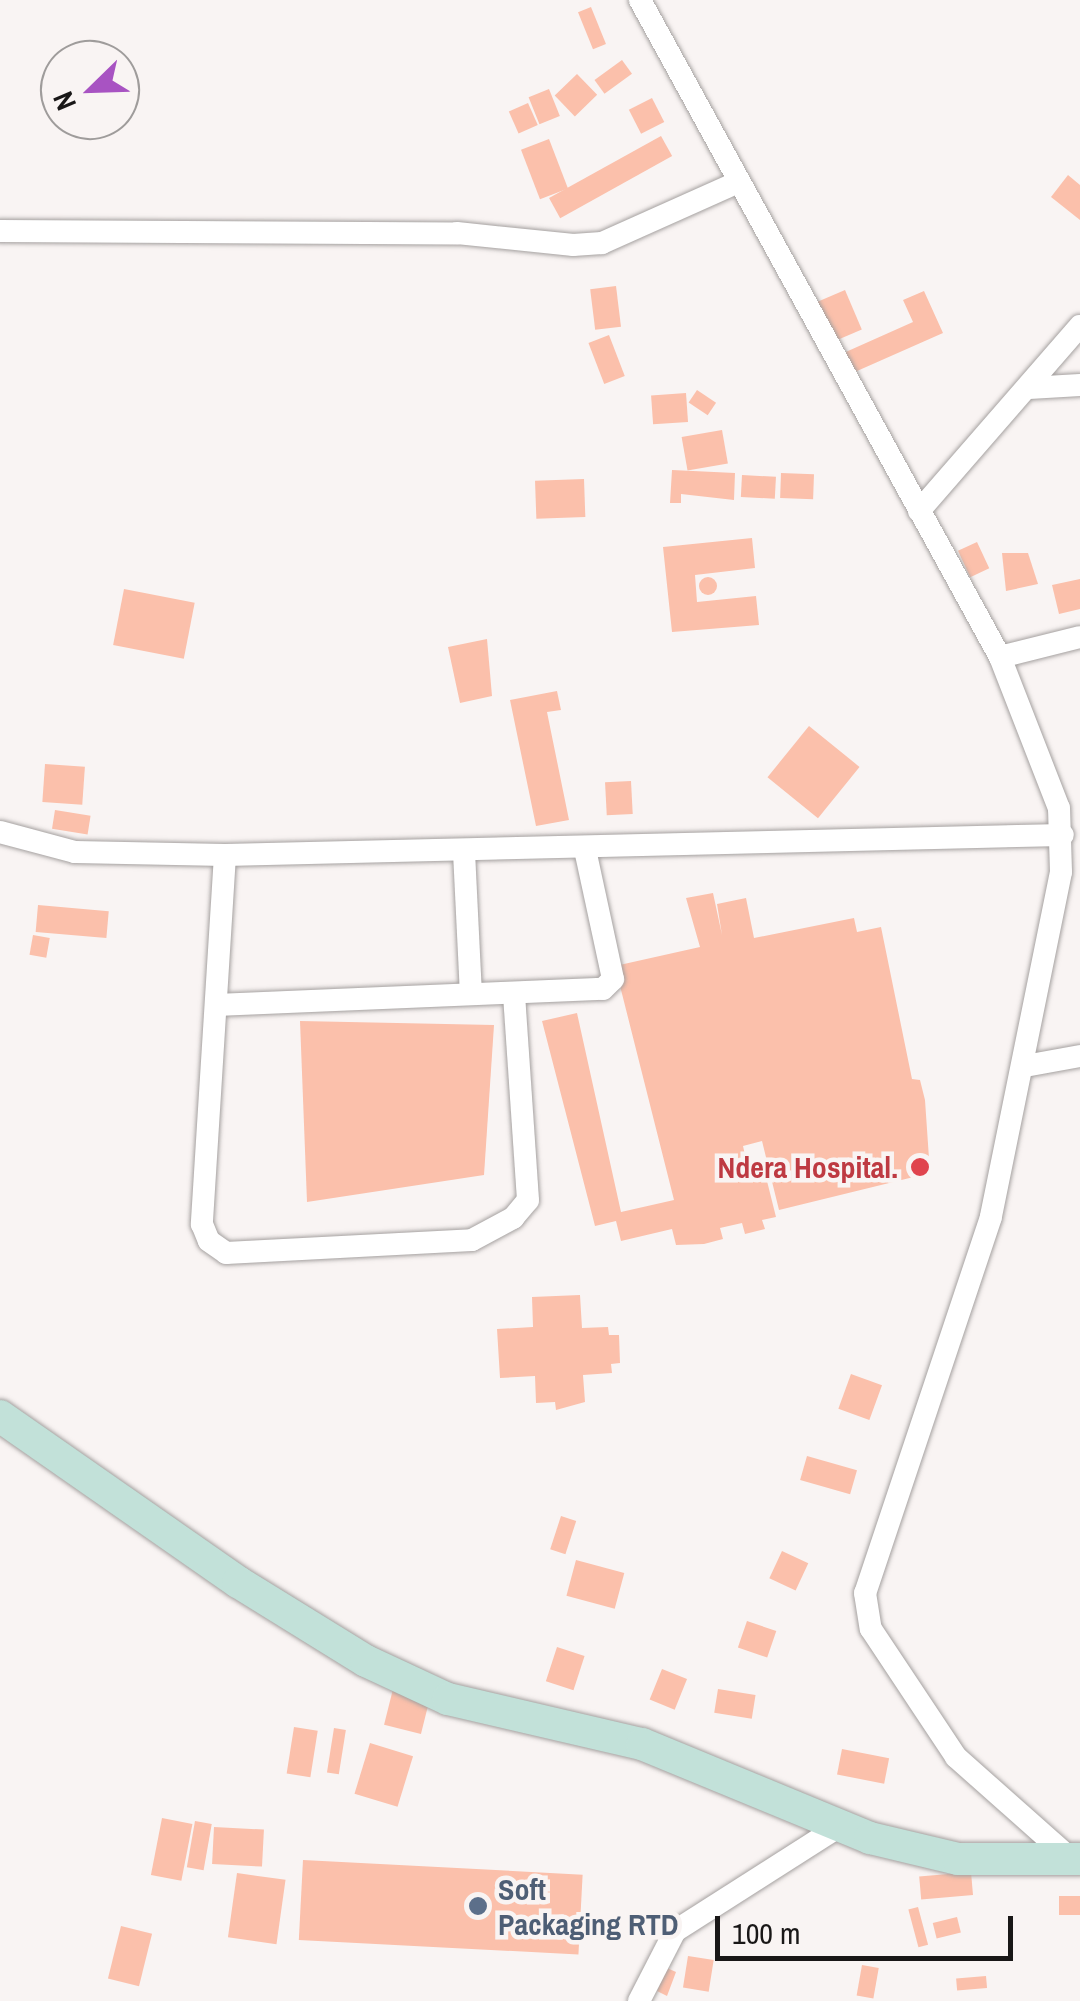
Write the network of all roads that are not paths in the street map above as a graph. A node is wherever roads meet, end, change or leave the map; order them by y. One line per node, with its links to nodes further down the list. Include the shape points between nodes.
1 (640, 0): 2 (street)
2 (736, 183): 3 (street, via 602,243 573,246 457,233); 7 (street)
3 (0, 231)
4 (1080, 326): 6 (street)
5 (1080, 385): 6 (street)
6 (1029, 388): 7 (street)
7 (919, 511): 9 (street)
8 (1080, 637): 9 (street)
9 (1000, 657): 11 (street, via 1036,734)
10 (0, 832): 14 (street, via 75,852)
11 (1063, 835): 12 (street); 19 (street)
12 (584, 850): 13 (street); 16 (street, via 610,986)
13 (464, 852): 14 (street); 15 (street)
14 (225, 855): 17 (street)
15 (471, 994): 16 (street); 17 (street)
16 (514, 996): 17 (street, via 528,1200 514,1218 472,1240 280,1255 226,1253 208,1241 202,1224)
17 (216, 1005)
18 (1080, 1056): 19 (street)
19 (1025, 1066): 22 (street, via 991,1217 865,1593 871,1629 956,1757)
20 (0, 1416): 21 (main road, via 238,1582 366,1661 448,1699 642,1744)
21 (840, 1826): 22 (main road, via 958,1859); 23 (street, via 675,1930)
22 (1076, 1859)
23 (639, 2001)

